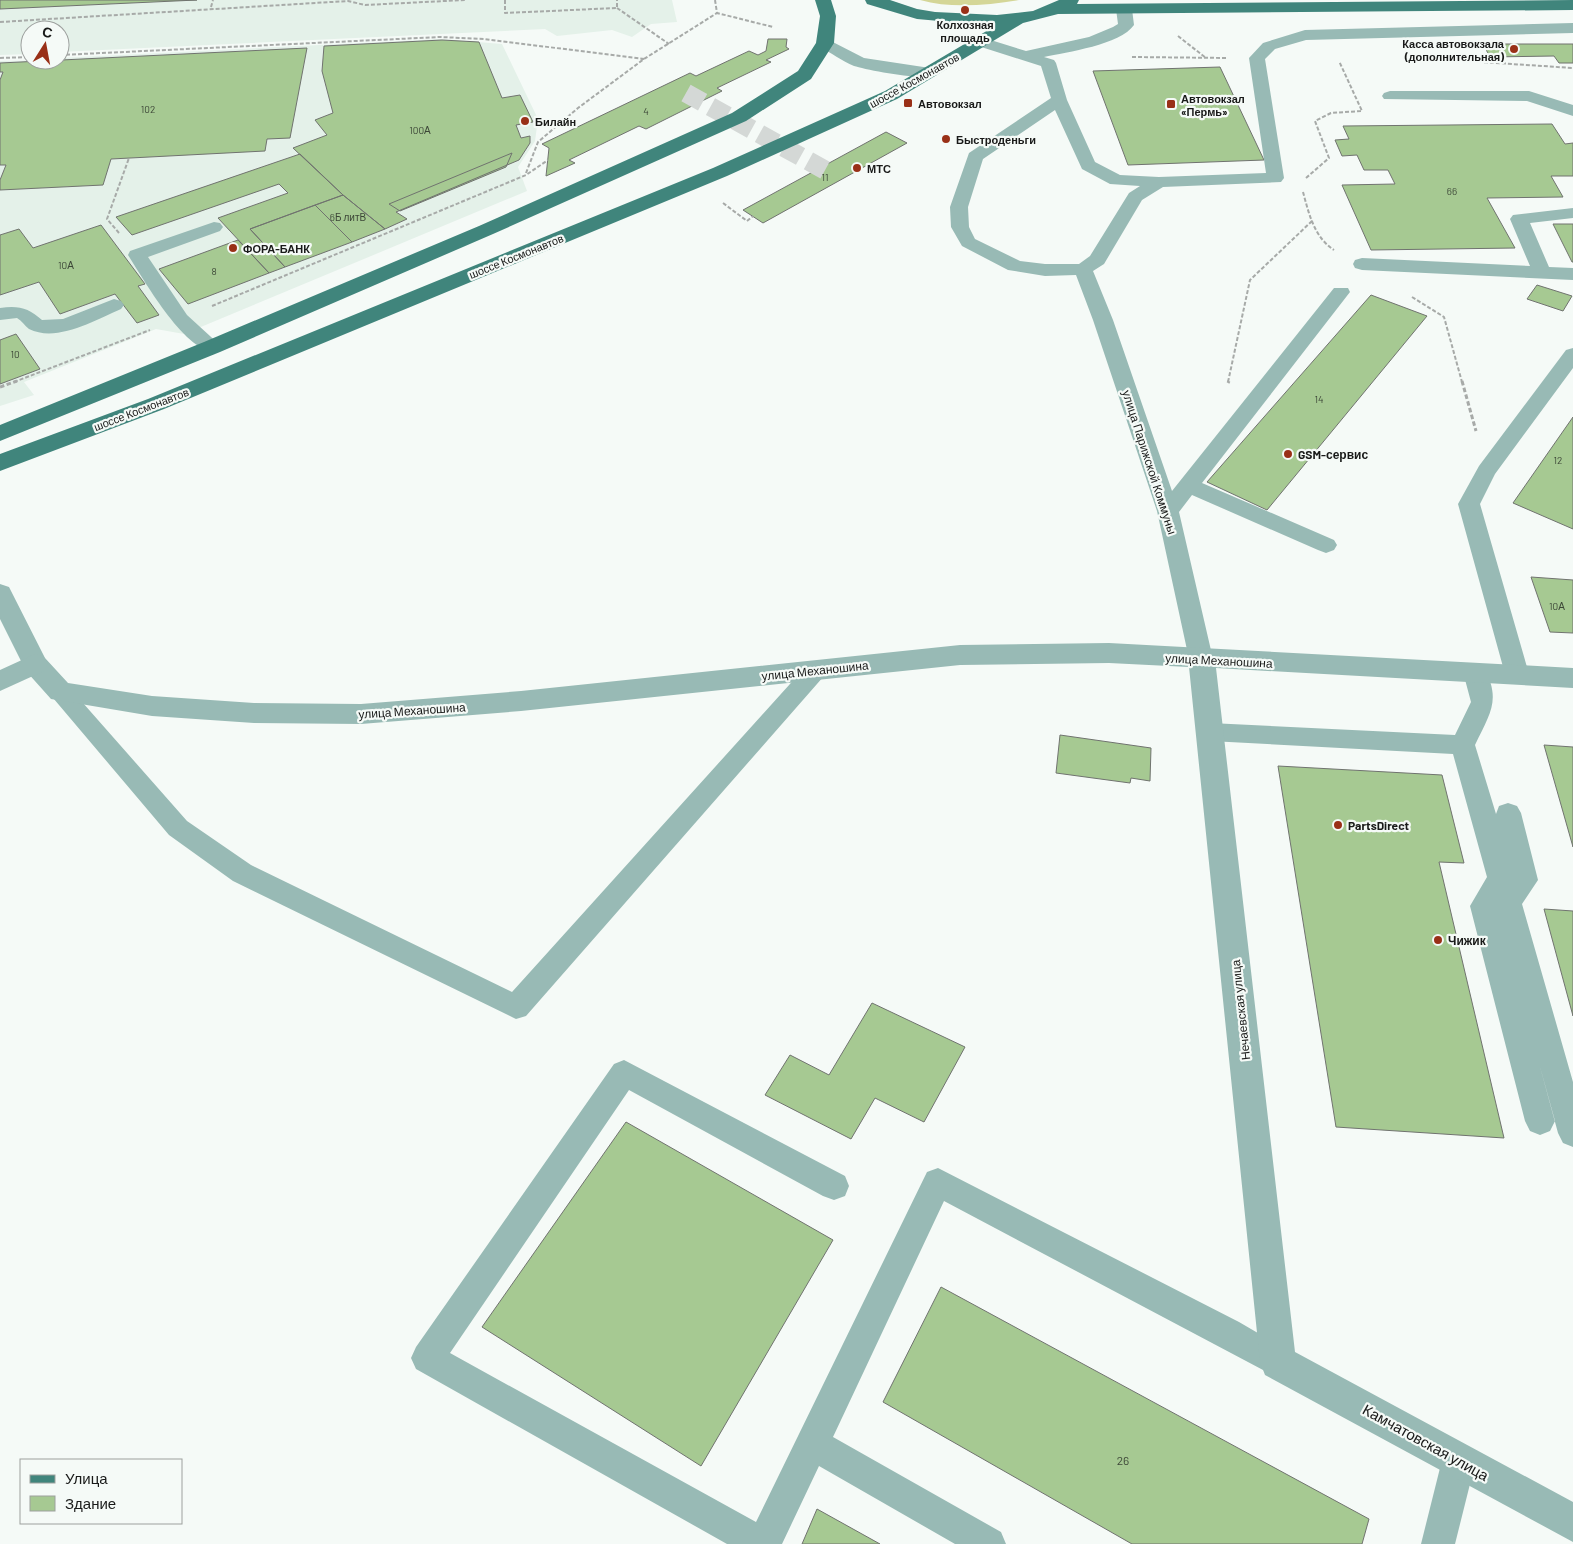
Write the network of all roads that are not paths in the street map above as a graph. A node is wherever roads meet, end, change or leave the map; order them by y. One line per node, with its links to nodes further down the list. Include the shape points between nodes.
1 (823, 0): 9 (main road, via 828,16)
2 (873, 0): 6 (main road, via 916,13 970,19)
3 (1065, 4): 5 (main road); 6 (main road)
4 (1573, 6): 5 (main road)
5 (1124, 9): 10 (lane, via 1124,28 1103,37)
6 (1018, 19): 8 (main road, шоссе Космонавтов)
7 (1573, 28): 15 (lane, via 1305,35 1270,46 1257,58 1275,178)
8 (981, 42): 10 (lane); 11 (main road, шоссе Космонавтов)
9 (825, 43): 11 (lane, via 859,62); 25 (main road, via 805,75 739,116 486,230)
10 (1025, 56): 12 (lane, via 1048,63)
11 (930, 73): 28 (main road, шоссе Космонавтов, via 891,95 720,172 156,404)
12 (1059, 95): 15 (lane, via 1088,165 1116,180); 19 (lane, via 975,157 960,207 960,226 968,242 1015,266 1045,270)
13 (1390, 96): 14 (lane, via 1529,96)
14 (1573, 111)
15 (1159, 182): 19 (lane, via 1134,197 1097,260)
16 (1573, 213): 20 (lane, via 1519,219)
17 (214, 227): 25 (lane, via 137,255 180,319)
18 (1362, 264): 20 (lane)
19 (1083, 269): 30 (lane, улица Парижской Коммуны, via 1104,320)
20 (1542, 272): 21 (lane)
21 (1573, 274)
22 (1341, 292): 29 (lane)
23 (114, 305): 24 (lane, via 53,326 33,323 21,313)
24 (0, 314)
25 (212, 347): 27 (main road)
26 (1573, 354): 37 (lane, via 1486,471 1469,504)
27 (0, 434)
28 (0, 463)
29 (1188, 485): 30 (lane); 31 (lane)
30 (1168, 511): 33 (lane, улица Парижской Коммуны)
31 (1326, 545)
32 (0, 593): 34 (street)
33 (1201, 659): 35 (street, улица Механошина, via 1109,653 960,655); 36 (street, улица Механошина); 41 (street, Нечаевская улица)
34 (35, 664): 39 (street); 40 (street)
35 (816, 670): 40 (street, улица Механошина, via 361,714 254,713 152,706); 40 (lane, via 516,1007 242,873 178,828)
36 (1475, 672): 37 (street, улица Механошина); 42 (lane, via 1483,702)
37 (1517, 674): 38 (street, улица Механошина)
38 (1573, 678)
39 (0, 681)
40 (60, 692)
41 (1210, 732): 42 (lane); 47 (street, Нечаевская улица)
42 (1463, 745): 44 (lane, via 1501,878 1483,906)
43 (1508, 813): 45 (lane, via 1525,880 1508,902)
44 (1540, 1122)
45 (1573, 1133)
46 (834, 1186): 51 (lane, via 624,1073 427,1358)
47 (1278, 1362): 48 (lane, via 938,1182); 49 (street, Камчатовская улица)
48 (812, 1444): 51 (lane); 52 (lane)
49 (1459, 1460): 50 (street, Камчатовская улица); 53 (lane)
50 (1573, 1523)
51 (763, 1544)
52 (988, 1544)
53 (1438, 1544)

